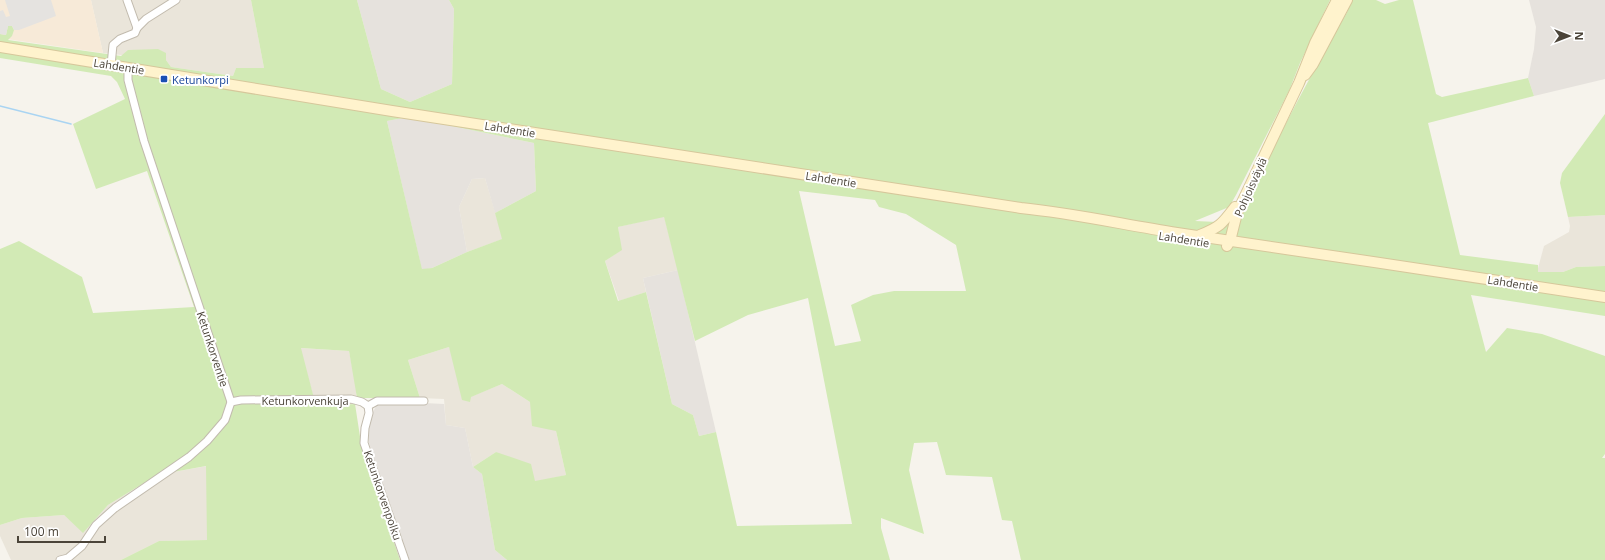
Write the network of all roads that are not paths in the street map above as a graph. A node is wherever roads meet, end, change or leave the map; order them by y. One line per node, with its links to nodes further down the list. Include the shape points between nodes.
1 (127, 0): 5 (street)
2 (176, 0): 5 (street, via 146,19)
3 (1337, 0): 9 (main road, Pohjoisväylä, via 1315,43)
4 (1347, 0): 9 (main road, Pohjoisväylä, via 1313,64)
5 (137, 28): 7 (street, via 135,33 113,45)
6 (0, 47): 7 (main road, Lahdentie)
7 (110, 65): 8 (main road, Lahdentie)
8 (128, 68): 12 (main road, Lahdentie); 17 (street, Ketunkorventie, via 128,80 144,141)
9 (1299, 84): 10 (main road, Pohjoisväylä)
10 (1273, 136): 11 (main road, Pohjoisväylä); 14 (main road, Pohjoisväylä, via 1237,213)
11 (1235, 207): 13 (main road, Pohjoisväylä, via 1218,227); 14 (main road, Pohjoisväylä, via 1228,226)
12 (1021, 208): 13 (main road, Lahdentie); 14 (main road, Lahdentie, via 1041,215)
13 (1198, 236): 14 (main road, Lahdentie)
14 (1228, 242): 15 (main road, Lahdentie)
15 (1605, 297)
16 (424, 401): 18 (street, via 376,401)
17 (232, 402): 18 (street, Ketunkorvenkuja, via 351,399); 19 (street, via 225,420 207,441 189,457 115,508 96,525 82,546 68,558)
18 (368, 406): 20 (street, Ketunkorvenpolku, via 364,443)
19 (60, 560)
20 (405, 560)

